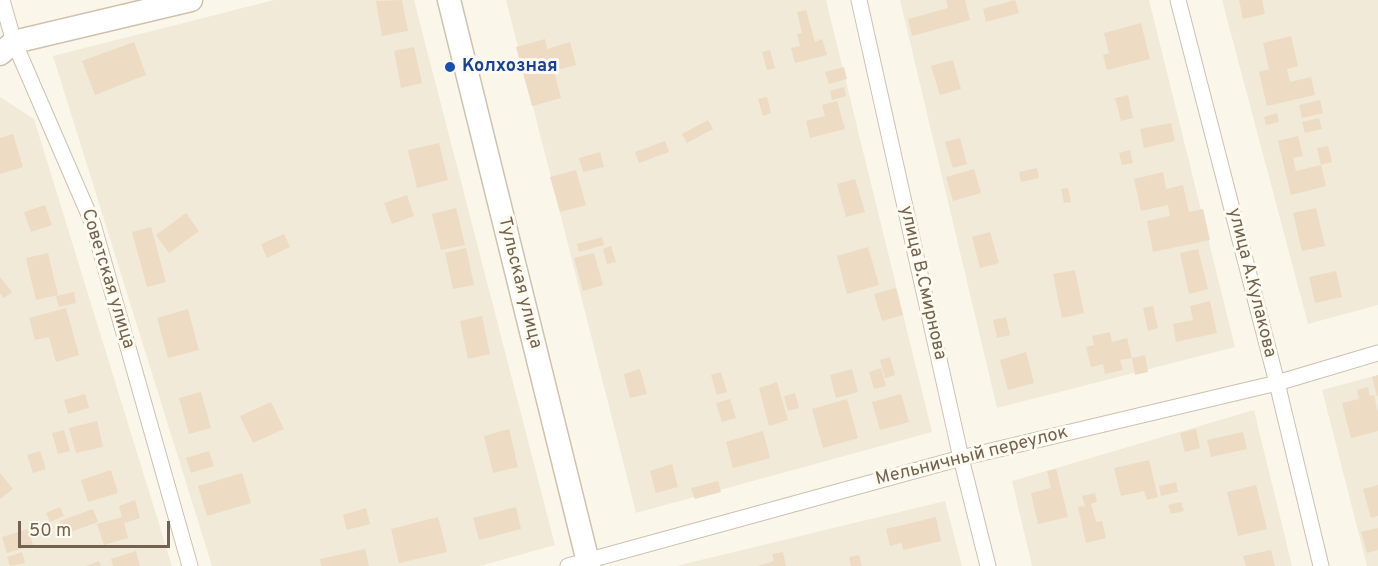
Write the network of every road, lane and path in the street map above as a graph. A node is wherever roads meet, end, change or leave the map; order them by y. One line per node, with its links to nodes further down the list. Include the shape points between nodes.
1 (2, 0): 6 (street, Советская улица)
2 (191, 0): 6 (main road)
3 (449, 0): 10 (main road, Тульская улица)
4 (859, 0): 9 (street, улица В.Смирнова)
5 (1178, 0): 8 (street, улица А.Кулакова)
6 (7, 48): 11 (street, Советская улица, via 93,224)
7 (1378, 353): 8 (street, Мельничный переулок)
8 (1277, 383): 9 (street, Мельничный переулок); 13 (street, улица А.Кулакова)
9 (962, 458): 10 (street, Мельничный переулок); 12 (street, улица В.Смирнова)
10 (581, 564)
11 (190, 566)
12 (988, 566)
13 (1321, 566)

